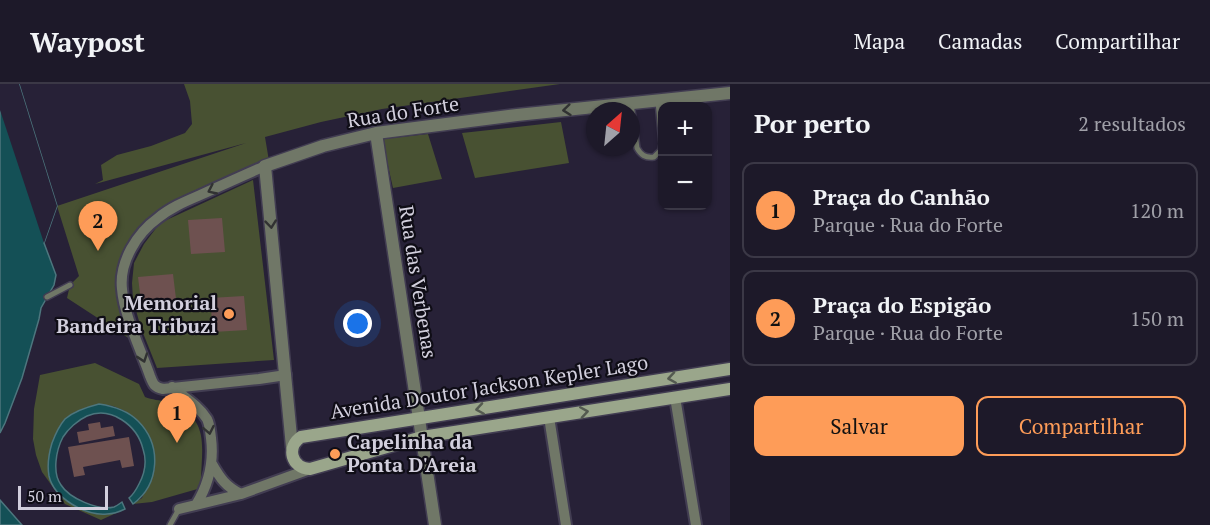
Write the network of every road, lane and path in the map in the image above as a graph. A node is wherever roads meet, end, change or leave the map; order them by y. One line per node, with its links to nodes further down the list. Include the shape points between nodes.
1 (730, 93): 2 (street, Rua do Forte)
2 (658, 101): 3 (street, Rua do Forte); 6 (lane, via 661,150 649,158)
3 (640, 102)
4 (586, 108): 5 (street, Rua do Forte, one-way to 5)
5 (376, 133): 7 (street, Rua do Forte); 18 (street, Rua das Verbenas)
6 (640, 152)
7 (265, 165): 11 (street, one-way to 11); 12 (street, Rua do Forte, one-way to 12, via 165,212 148,225 127,258 122,283 126,310 153,385 162,389)
8 (70, 285): 9 (lane)
9 (47, 297)
10 (730, 369): 13 (main road, Avenida Doutor Jackson Kepler Lago, one-way to 13)
11 (286, 375): 12 (street); 20 (street)
12 (172, 387): 21 (street, one-way to 21, via 208,421)
13 (606, 389): 16 (main road); 18 (main road, Avenida Doutor Jackson Kepler Lago, one-way to 18)
14 (730, 389): 15 (main road, Avenida Doutor Jackson Kepler Lago)
15 (675, 397): 16 (main road, Avenida Doutor Jackson Kepler Lago); 29 (street)
16 (608, 408): 17 (main road, Avenida Doutor Jackson Kepler Lago, one-way to 16)
17 (549, 417): 19 (main road, Avenida Doutor Jackson Kepler Lago); 28 (street)
18 (420, 419): 19 (street, Rua das Verbenas); 20 (main road, Avenida Doutor Jackson Kepler Lago, via 301,437)
19 (422, 437): 22 (main road, Avenida Doutor Jackson Kepler Lago); 27 (street, Rua das Verbenas)
20 (292, 447): 22 (main road, via 295,463)
21 (212, 464): 23 (street, via 222,481); 24 (street)
22 (310, 469): 23 (street, Avenida Doutor Jackson Kepler Lago)
23 (241, 494): 24 (street, Avenida Doutor Jackson Kepler Lago)
24 (196, 505): 25 (street, Avenida Doutor Jackson Kepler Lago)
25 (179, 509): 26 (lane)
26 (170, 525)
27 (435, 525)
28 (566, 525)
29 (696, 525)

